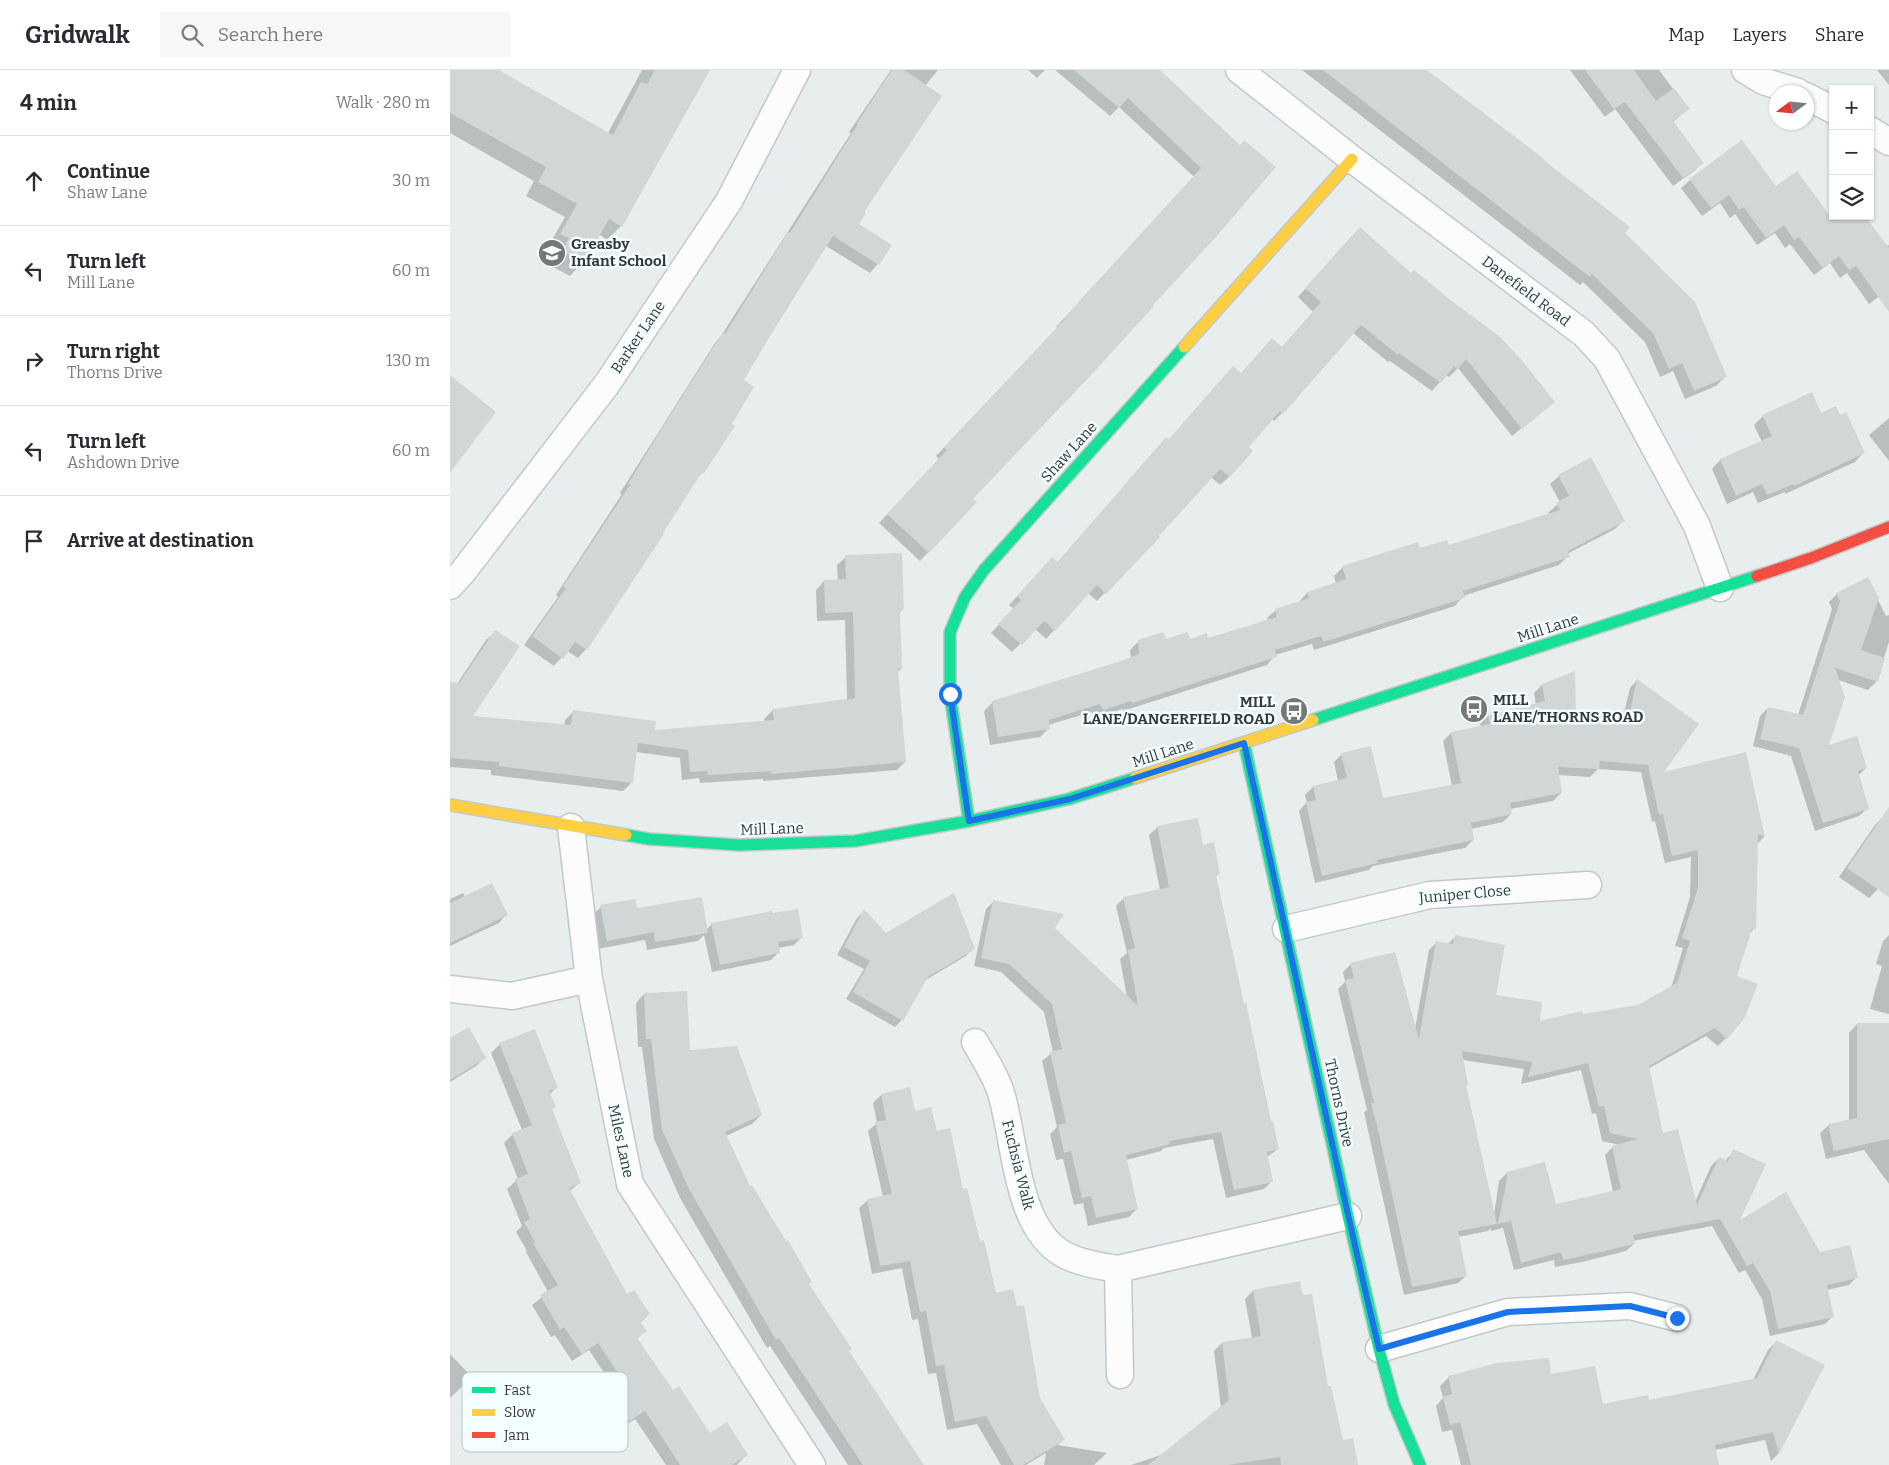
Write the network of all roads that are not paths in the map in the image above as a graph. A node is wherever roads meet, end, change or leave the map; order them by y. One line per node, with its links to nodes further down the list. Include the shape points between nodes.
1 (798, 70): 11 (street, Barker Lane, via 729,201 607,384)
2 (1239, 70): 9 (street, Danefield Road)
3 (1745, 70): 4 (street)
4 (1778, 85)
5 (1814, 100): 6 (street)
6 (1829, 108)
7 (1874, 133): 8 (street)
8 (1889, 142)
9 (1352, 159): 12 (street, Danefield Road, via 1584,334 1607,359 1697,526); 15 (street, Shaw Lane, via 991,563 965,598 950,632 950,694)
10 (1889, 527): 12 (street, Mill Lane, via 1811,558)
11 (450, 586)
12 (1720, 588): 13 (street, Mill Lane)
13 (1244, 743): 15 (street, Mill Lane, via 1070,799); 18 (street, Thorns Drive)
14 (450, 805): 16 (street, Mill Lane)
15 (969, 821): 16 (street, Mill Lane, via 855,840 739,846 649,839)
16 (571, 827): 19 (street, Miles Lane)
17 (1588, 885): 18 (street, Juniper Close, via 1430,894)
18 (1286, 929): 22 (street, Thorns Drive)
19 (589, 979): 20 (street, via 512,996); 27 (street, Miles Lane, via 630,1184)
20 (450, 989)
21 (975, 1042): 23 (street, Fuchsia Walk, via 1001,1092 1027,1208 1040,1235 1063,1254)
22 (1348, 1216): 23 (street, Fuchsia Walk); 25 (street, Thorns Drive)
23 (1118, 1269): 26 (street)
24 (1677, 1318): 25 (street, via 1630,1306 1508,1312)
25 (1379, 1349): 28 (street, Thorns Drive, via 1394,1404)
26 (1120, 1375)
27 (812, 1465)
28 (1420, 1465)

